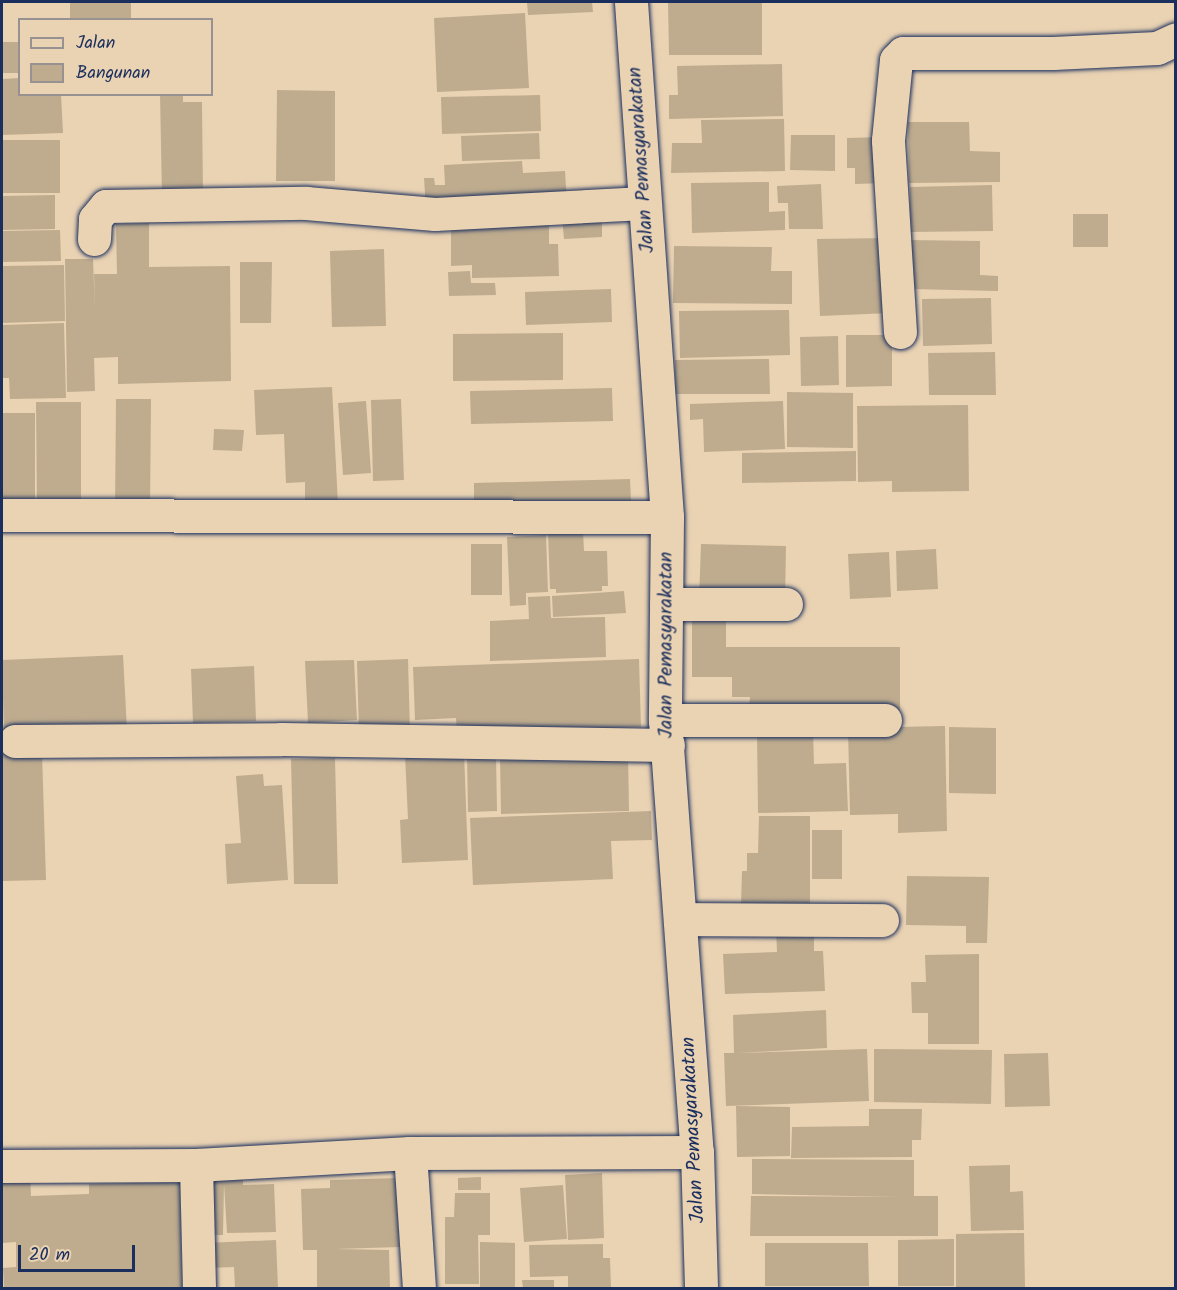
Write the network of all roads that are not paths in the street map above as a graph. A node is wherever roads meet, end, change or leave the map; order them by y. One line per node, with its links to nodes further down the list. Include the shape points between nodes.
1 (631, 2): 3 (street, Jalan Pemasyarakatan)
2 (1176, 39): 5 (street, via 1157,48 903,53 896,60 888,140)
3 (644, 203): 4 (street, via 435,214 306,203 106,206 95,219); 7 (street, Jalan Pemasyarakatan)
4 (93, 240)
5 (900, 332)
6 (2, 515): 7 (street)
7 (667, 518): 8 (street, Jalan Pemasyarakatan)
8 (666, 604): 9 (street); 11 (street, Jalan Pemasyarakatan)
9 (786, 604)
10 (885, 720): 11 (street)
11 (667, 732): 12 (street); 13 (street, Jalan Pemasyarakatan)
12 (15, 741)
13 (681, 919): 14 (street); 15 (street, Jalan Pemasyarakatan)
14 (882, 920)
15 (697, 1152): 16 (street); 21 (street, Jalan Pemasyarakatan)
16 (410, 1153): 17 (street); 20 (street)
17 (196, 1165): 18 (street); 19 (street)
18 (2, 1166)
19 (199, 1288)
20 (419, 1288)
21 (700, 1288)

